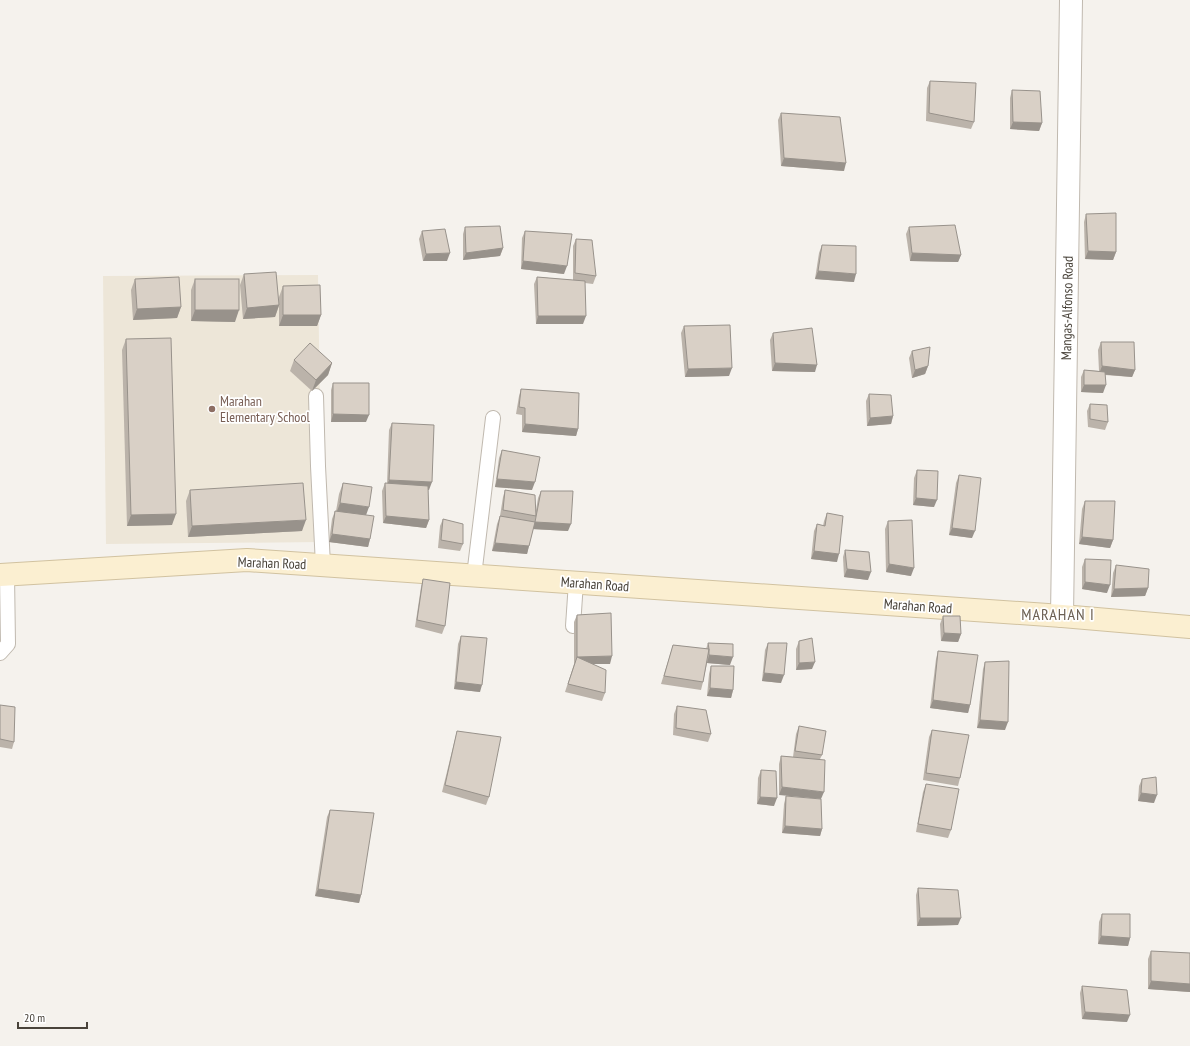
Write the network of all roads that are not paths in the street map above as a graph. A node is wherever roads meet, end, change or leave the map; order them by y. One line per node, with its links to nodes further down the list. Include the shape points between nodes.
1 (1071, 0): 8 (street, Mangas-Alfonso Road)
2 (316, 396): 4 (lane)
3 (493, 418): 6 (lane)
4 (323, 565): 5 (main road, Marahan Road, via 247,560); 6 (main road, Marahan Road)
5 (3, 575): 11 (lane, via 8,644)
6 (474, 576): 7 (main road, Marahan Road)
7 (576, 582): 8 (main road, Marahan Road); 9 (lane)
8 (1062, 616): 10 (main road, Marahan Road)
9 (573, 626)
10 (1190, 627)
11 (0, 653)

